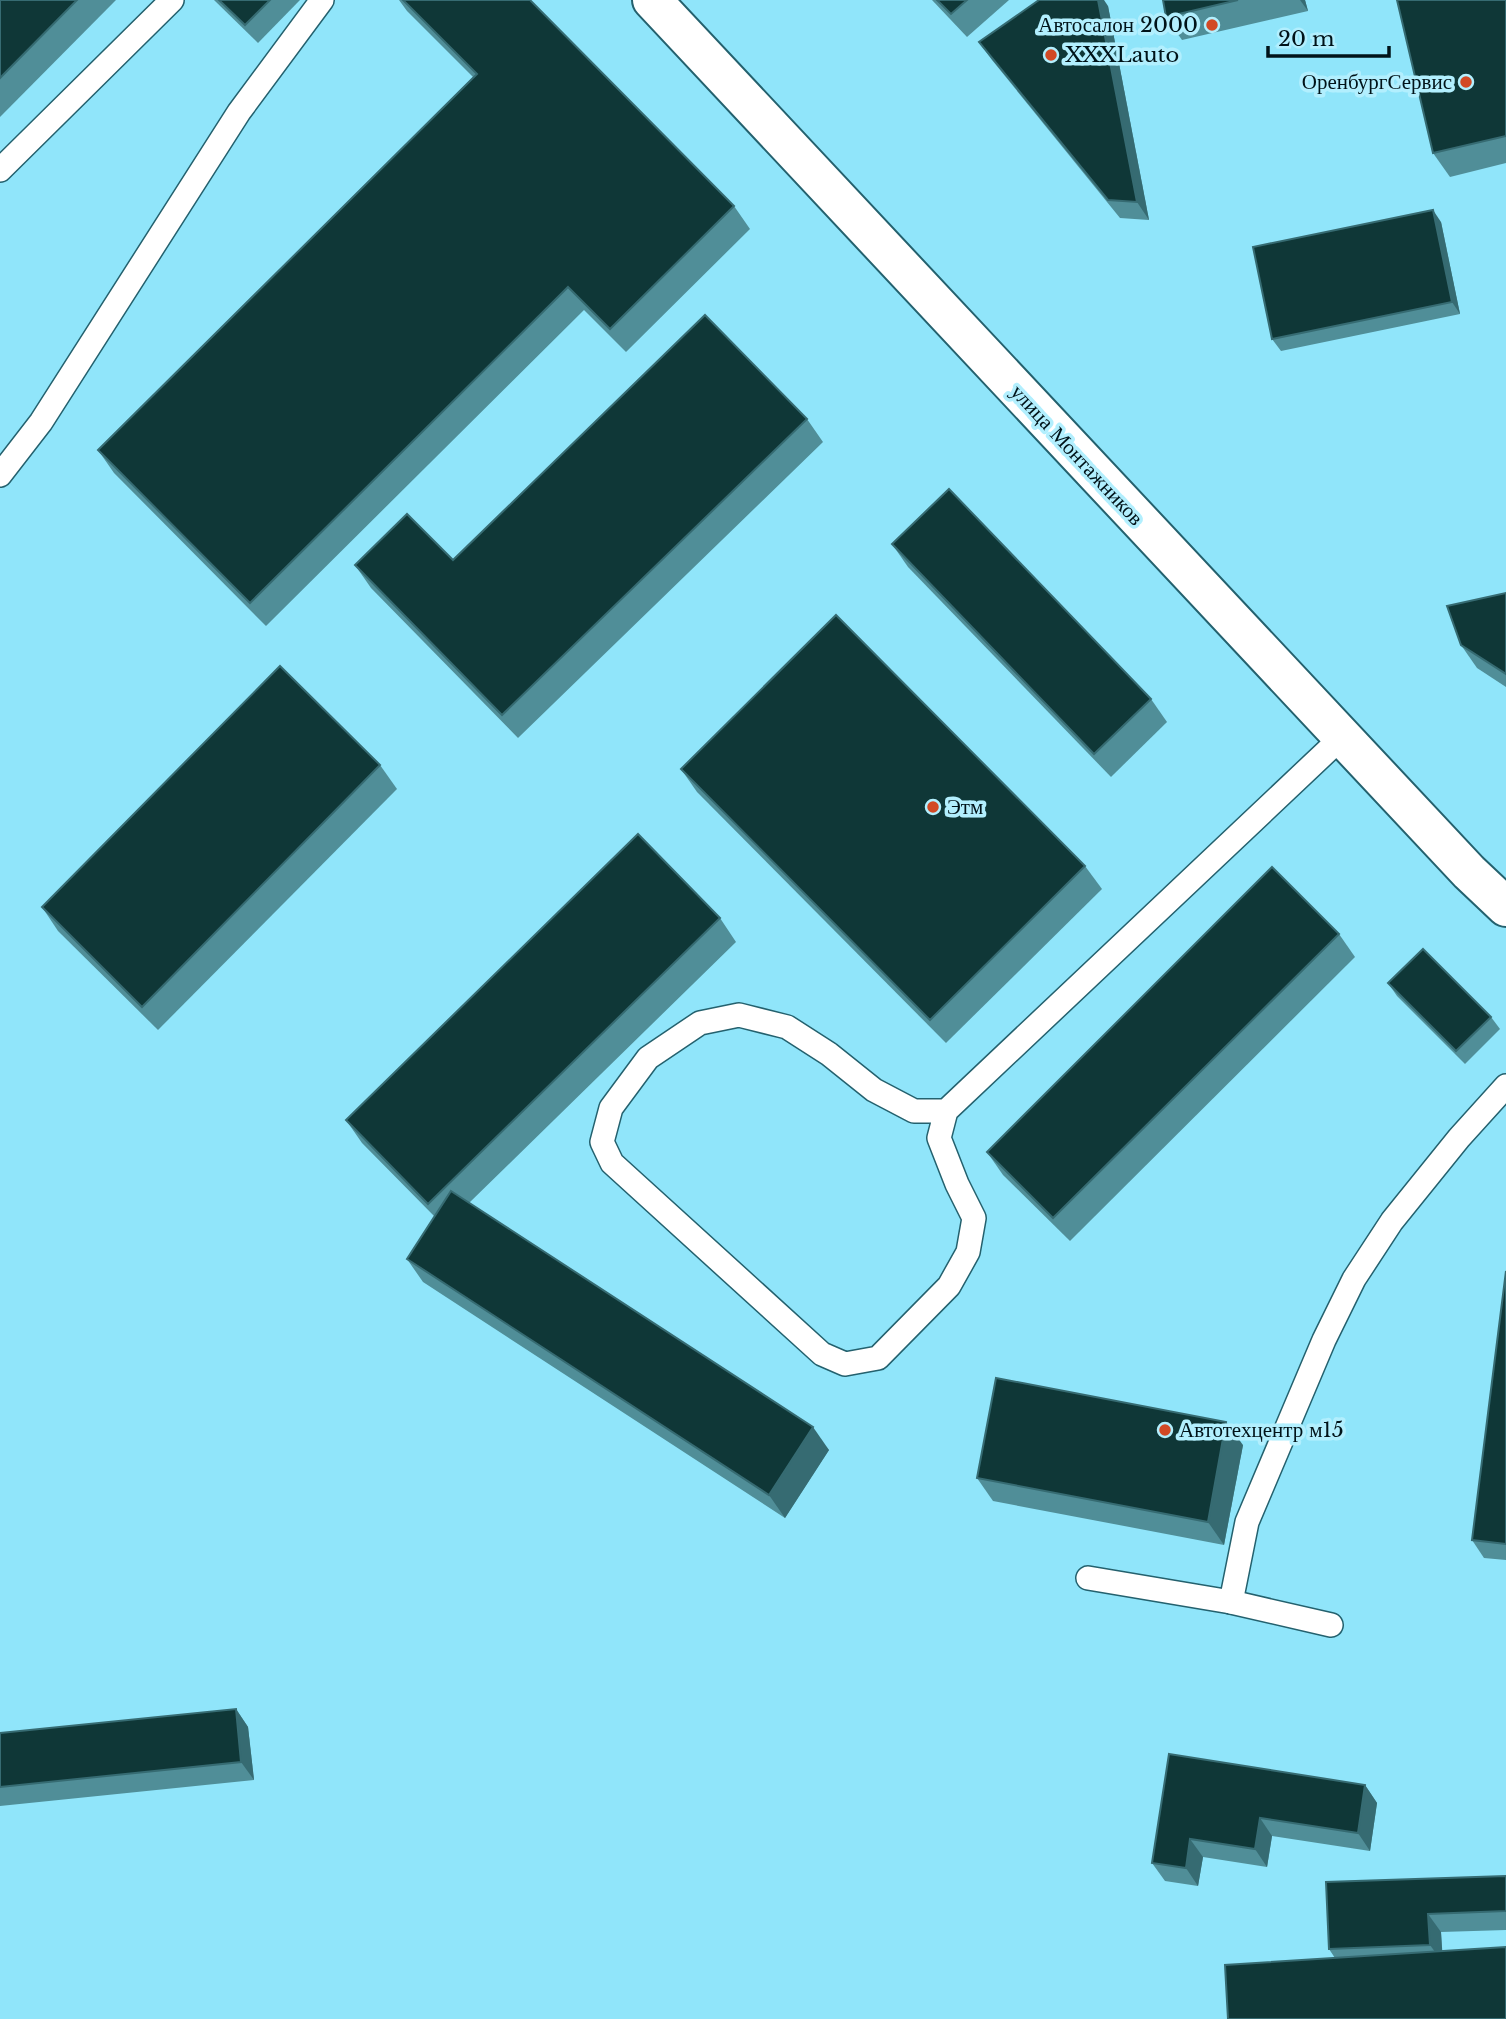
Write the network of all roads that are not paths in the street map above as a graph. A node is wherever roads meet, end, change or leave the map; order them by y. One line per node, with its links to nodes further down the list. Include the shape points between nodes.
1 (172, 0): 4 (lane)
2 (322, 0): 5 (lane, via 239,112 41,422)
3 (652, 0): 6 (main road, улица Монтажников)
4 (0, 170)
5 (0, 475)
6 (1343, 736): 7 (main road, улица Монтажников); 9 (lane)
7 (1506, 907)
8 (1506, 1086): 11 (lane, via 1392,1220 1354,1279 1247,1522)
9 (946, 1111): 9 (lane, via 939,1138 974,1218 968,1252 949,1286 878,1358 845,1364 822,1354 612,1163 602,1142 611,1108 649,1058 700,1023 739,1015 787,1027 874,1090 914,1111)
10 (1088, 1578): 11 (lane)
11 (1231, 1602): 12 (lane)
12 (1331, 1625)

